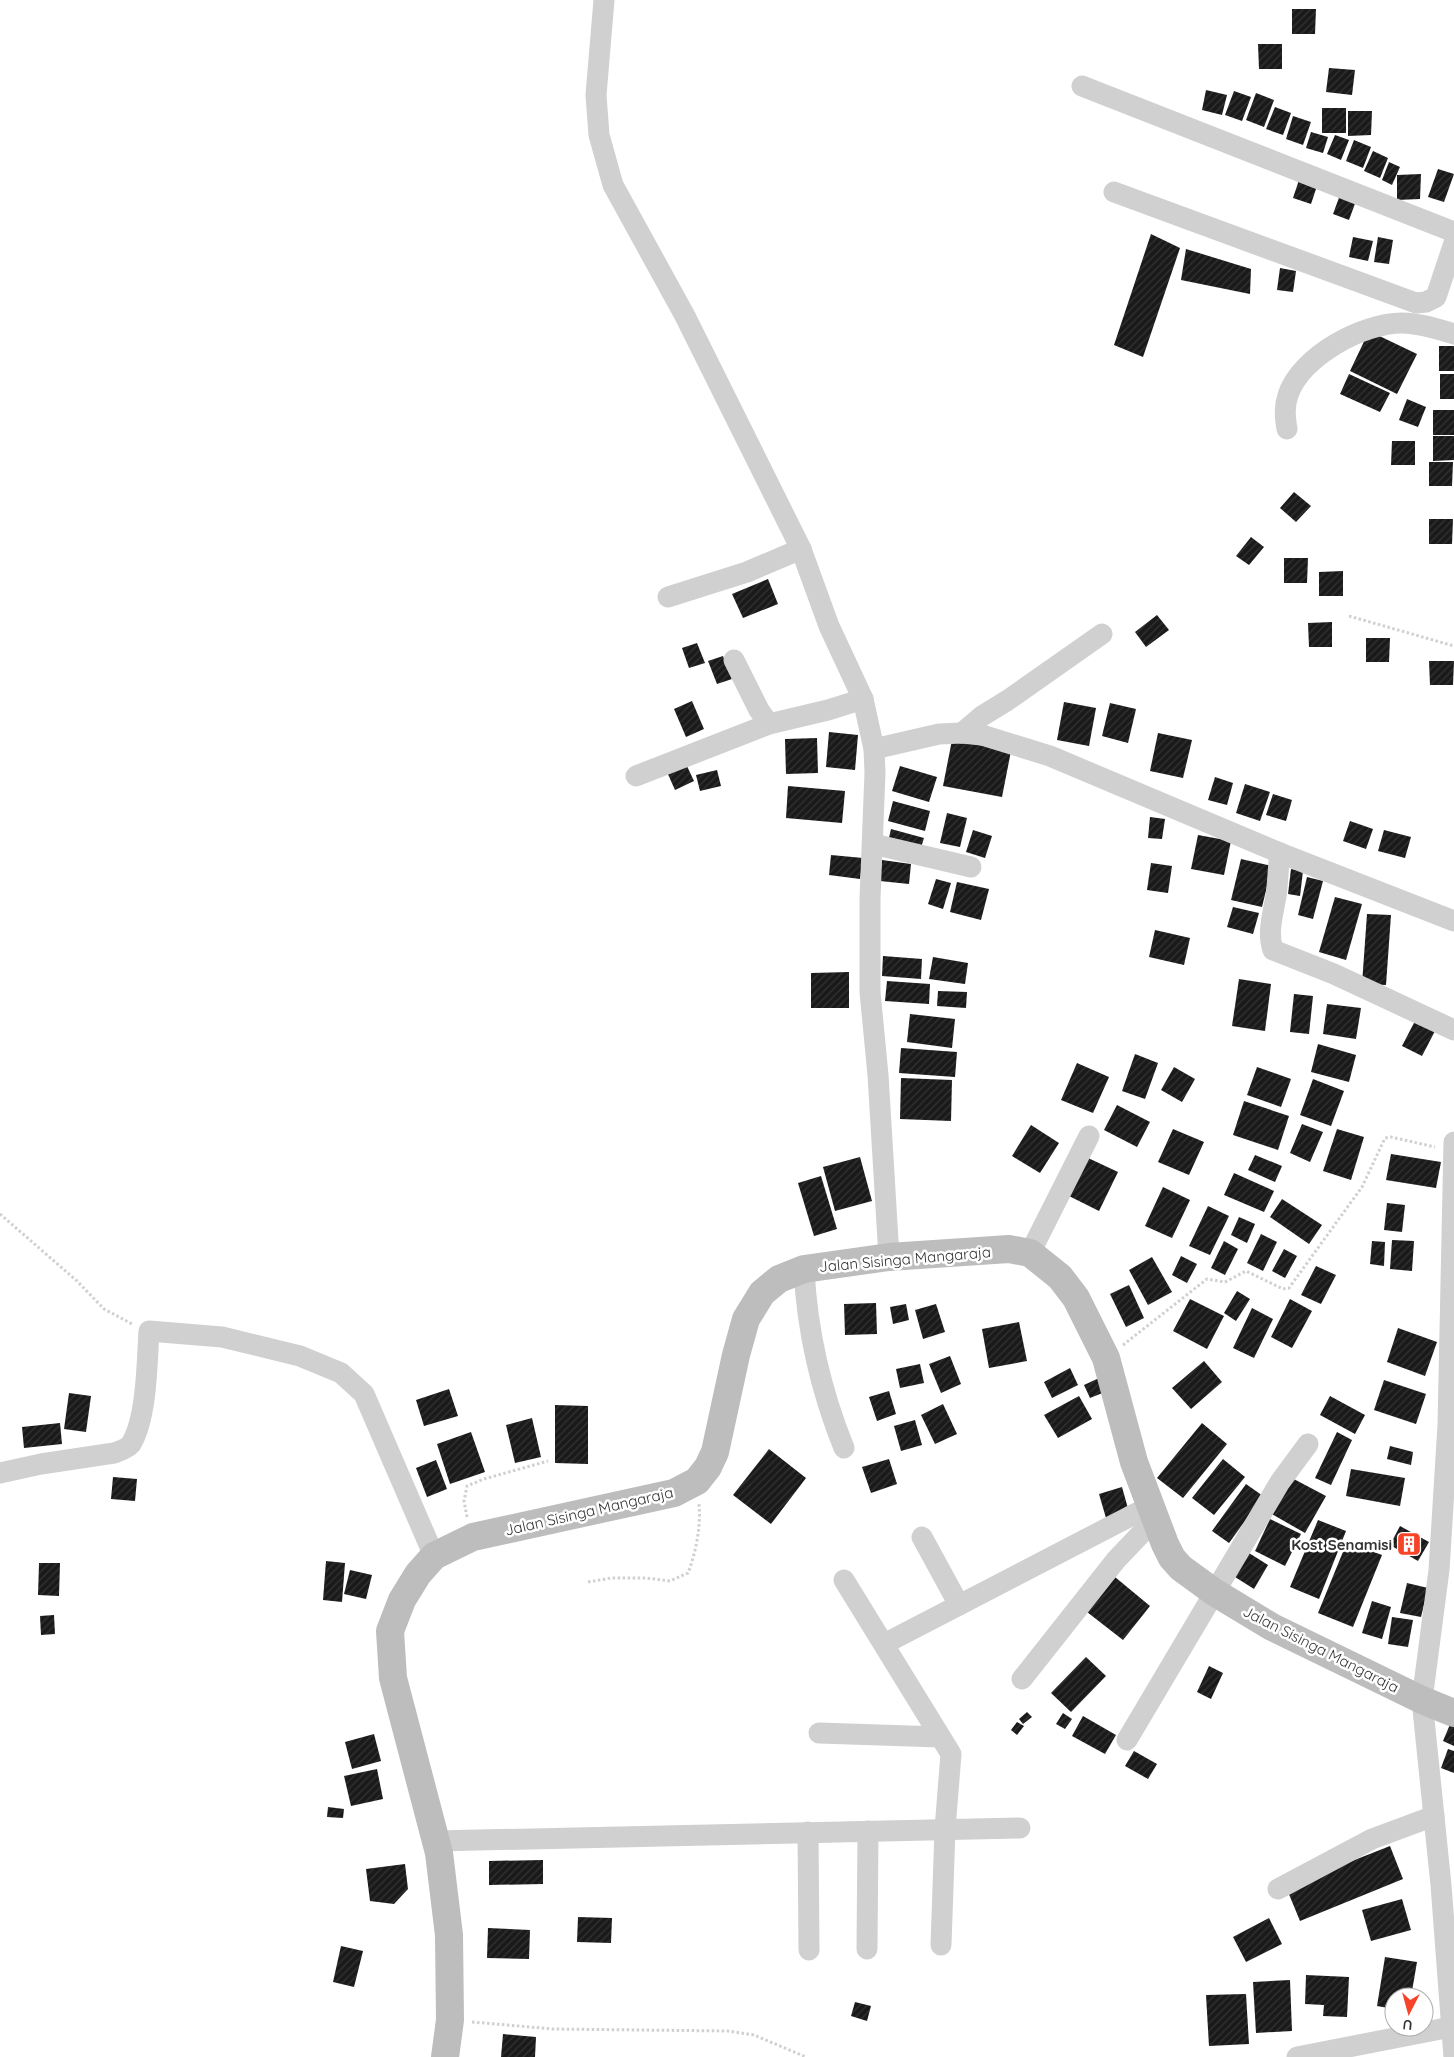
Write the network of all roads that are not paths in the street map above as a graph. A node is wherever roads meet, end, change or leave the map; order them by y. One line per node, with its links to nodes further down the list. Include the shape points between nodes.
1 (604, 0): 8 (street, via 596,95 599,135 613,185 685,316)
2 (1082, 86): 4 (street)
3 (1114, 192): 5 (street, via 1416,303 1436,297)
4 (1454, 232)
5 (1454, 243)
6 (1454, 334): 7 (street, via 1402,323 1372,327 1342,341 1310,363 1296,379 1288,394)
7 (1287, 429)
8 (801, 549): 9 (street, via 747,572); 12 (street, via 829,626)
9 (668, 597)
10 (1102, 634): 14 (street)
11 (734, 660): 13 (street)
12 (863, 699): 13 (street); 15 (street)
13 (769, 724): 16 (street)
14 (962, 733): 15 (street, via 939,734); 18 (street, via 982,735 1050,756)
15 (874, 749): 17 (street, via 876,773)
16 (636, 776)
17 (872, 844): 19 (street); 26 (street, via 870,992)
18 (1280, 853): 20 (street); 21 (street, via 1270,931 1273,950 1334,974)
19 (971, 867)
20 (1454, 921)
21 (1454, 1030)
22 (1089, 1136): 25 (street)
23 (1454, 1142): 24 (street)
24 (1454, 1152): 39 (street, via 1448,1425 1440,1570)
25 (1030, 1253): 26 (street, Jalan Sisinga Mangaraja, via 1009,1249); 31 (street, Jalan Sisinga Mangaraja, via 1060,1277 1076,1298 1106,1358 1134,1462)
26 (889, 1257): 27 (street, Jalan Sisinga Mangaraja)
27 (804, 1269): 29 (street, via 815,1358); 33 (street, Jalan Sisinga Mangaraja, via 779,1279 762,1293 746,1318 715,1452 697,1481 674,1493 473,1537)
28 (1308, 1444): 35 (street, via 1280,1482)
29 (844, 1448)
30 (0, 1473): 33 (street, via 114,1453 130,1445 144,1400 149,1331 222,1337 300,1356 341,1372 364,1394)
31 (1152, 1512): 35 (street, Jalan Sisinga Mangaraja, via 1172,1558); 36 (street); 38 (street)
32 (922, 1536): 36 (street)
33 (434, 1556): 49 (street, Jalan Sisinga Mangaraja, via 402,1600 390,1631 393,1678)
34 (844, 1580): 37 (street)
35 (1214, 1592): 39 (street, Jalan Sisinga Mangaraja, via 1272,1627); 43 (street)
36 (960, 1605): 37 (street)
37 (884, 1644): 42 (street)
38 (1022, 1679)
39 (1422, 1700): 40 (street, Jalan Sisinga Mangaraja); 44 (street)
40 (1454, 1713)
41 (819, 1733): 42 (street)
42 (940, 1737): 46 (street, via 951,1754)
43 (1127, 1740)
44 (1434, 1816): 50 (street, via 1372,1838); 54 (street)
45 (1020, 1828): 46 (street)
46 (945, 1829): 47 (street); 51 (street)
47 (868, 1831): 48 (street); 52 (street)
48 (808, 1832): 49 (street); 53 (street)
49 (436, 1841): 55 (street, Jalan Sisinga Mangaraja, via 449,1935 450,2020)
50 (1278, 1889)
51 (942, 1945)
52 (867, 1949)
53 (809, 1950)
54 (1451, 2027): 56 (street); 57 (street)
55 (445, 2057)
56 (1297, 2057)
57 (1454, 2057)

